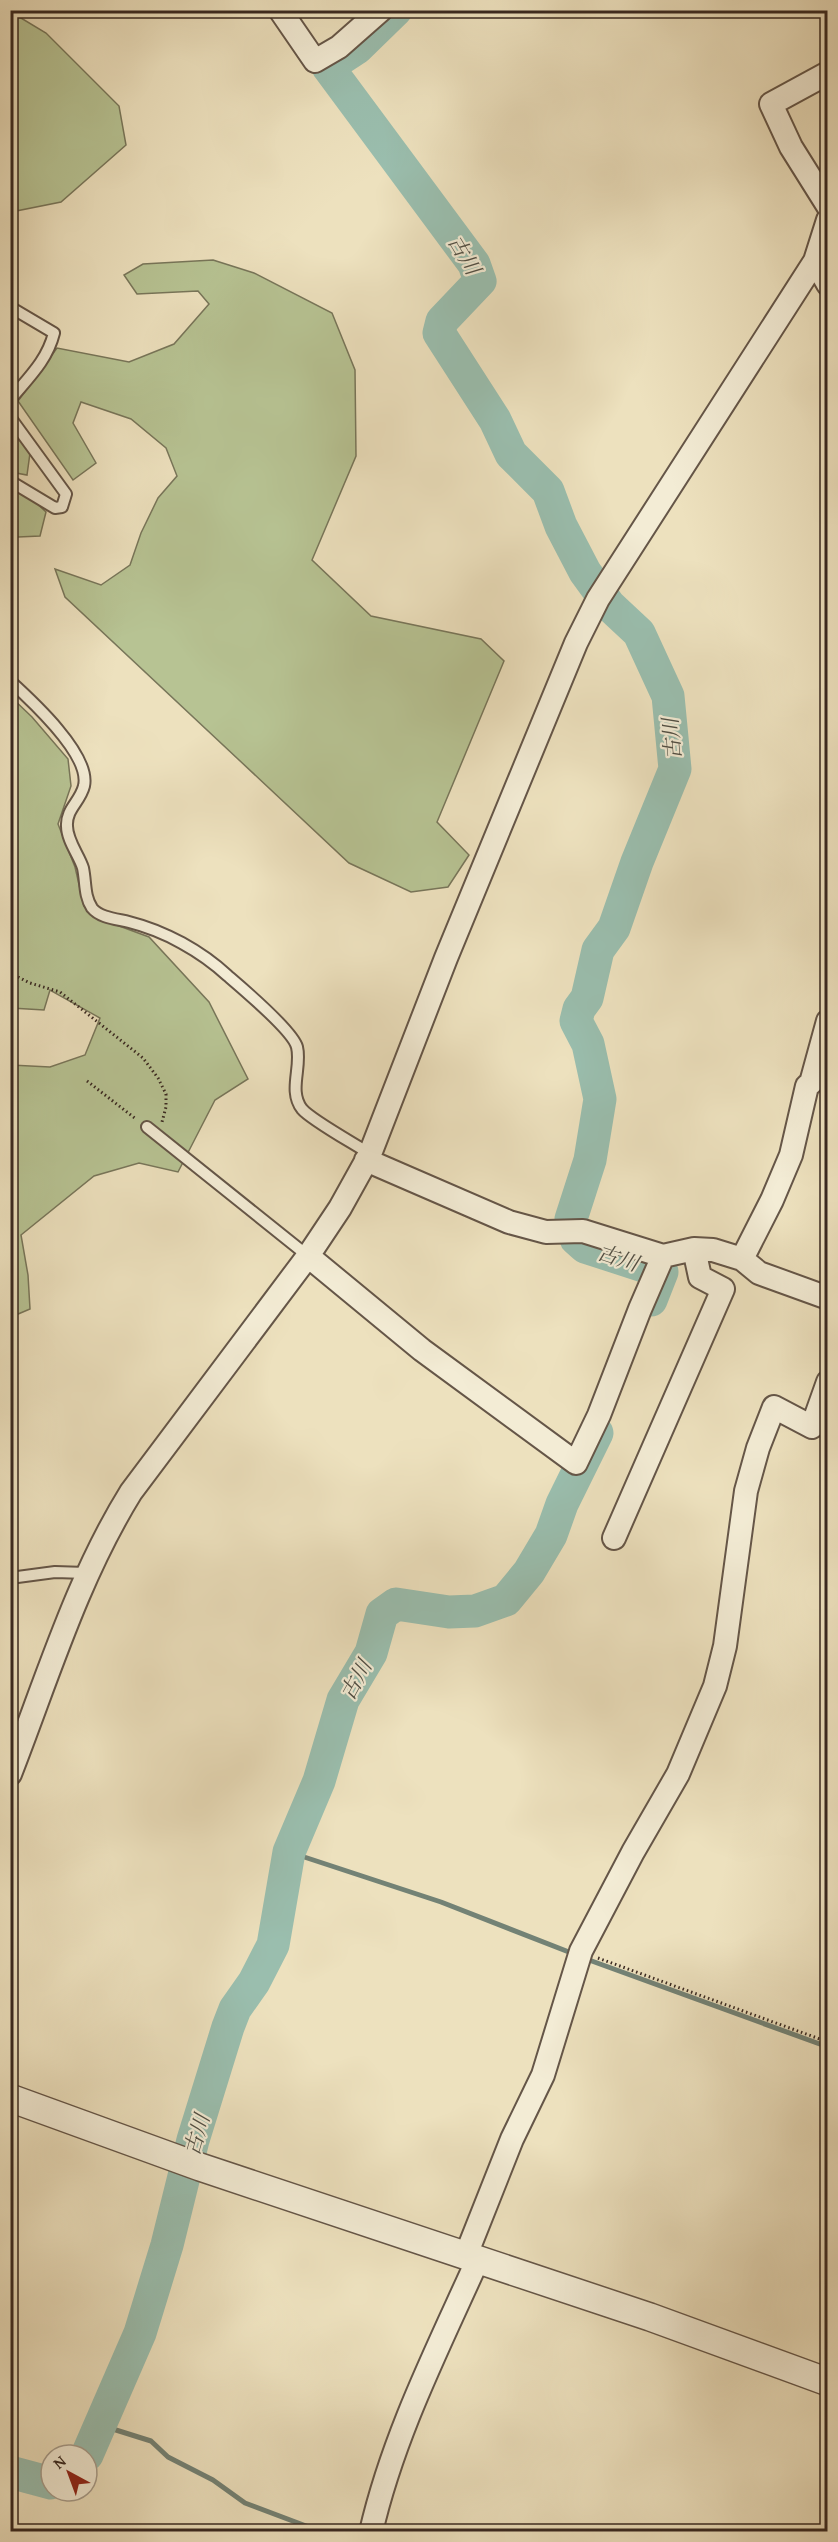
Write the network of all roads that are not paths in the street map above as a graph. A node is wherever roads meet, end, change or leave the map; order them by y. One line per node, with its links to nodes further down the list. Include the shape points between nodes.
1 (280, 10): 2 (street, via 315,61 339,47)
2 (381, 10)
3 (828, 73): 4 (street, via 771,104 791,147)
4 (828, 207)
5 (828, 220): 6 (street)
6 (814, 261): 7 (street); 15 (street, via 601,592 446,958)
7 (828, 284)
8 (10, 307): 9 (lane, via 54,333 50,350)
9 (10, 400)
10 (10, 417): 11 (lane, via 63,488 65,502 55,508)
11 (10, 482)
12 (10, 681): 15 (lane, via 41,710 79,762 84,784 67,814 66,829 83,868 87,898 94,910 103,916 150,927 205,957 227,975 297,1046 296,1100 303,1111)
13 (828, 1022): 18 (street, via 807,1086 791,1155)
14 (151, 1130): 17 (lane)
15 (368, 1157): 17 (street); 19 (street, via 509,1222 546,1232 575,1232)
16 (694, 1249): 18 (street); 19 (street); 22 (street, via 700,1277 723,1289)
17 (308, 1256): 19 (street, via 423,1350 576,1463); 23 (street, via 131,1492)
18 (742, 1259): 20 (street, via 759,1273)
19 (659, 1266)
20 (828, 1298)
21 (828, 1382): 27 (street, via 812,1427 774,1407 746,1491 716,1686 678,1774 581,1952 543,2075 513,2139)
22 (614, 1538)
23 (86, 1573): 24 (lane, via 55,1572); 25 (street)
24 (10, 1578)
25 (10, 1774)
26 (10, 2098): 27 (street, via 188,2163)
27 (472, 2257): 28 (street); 29 (street, via 400,2433)
28 (828, 2382)
29 (371, 2532)

